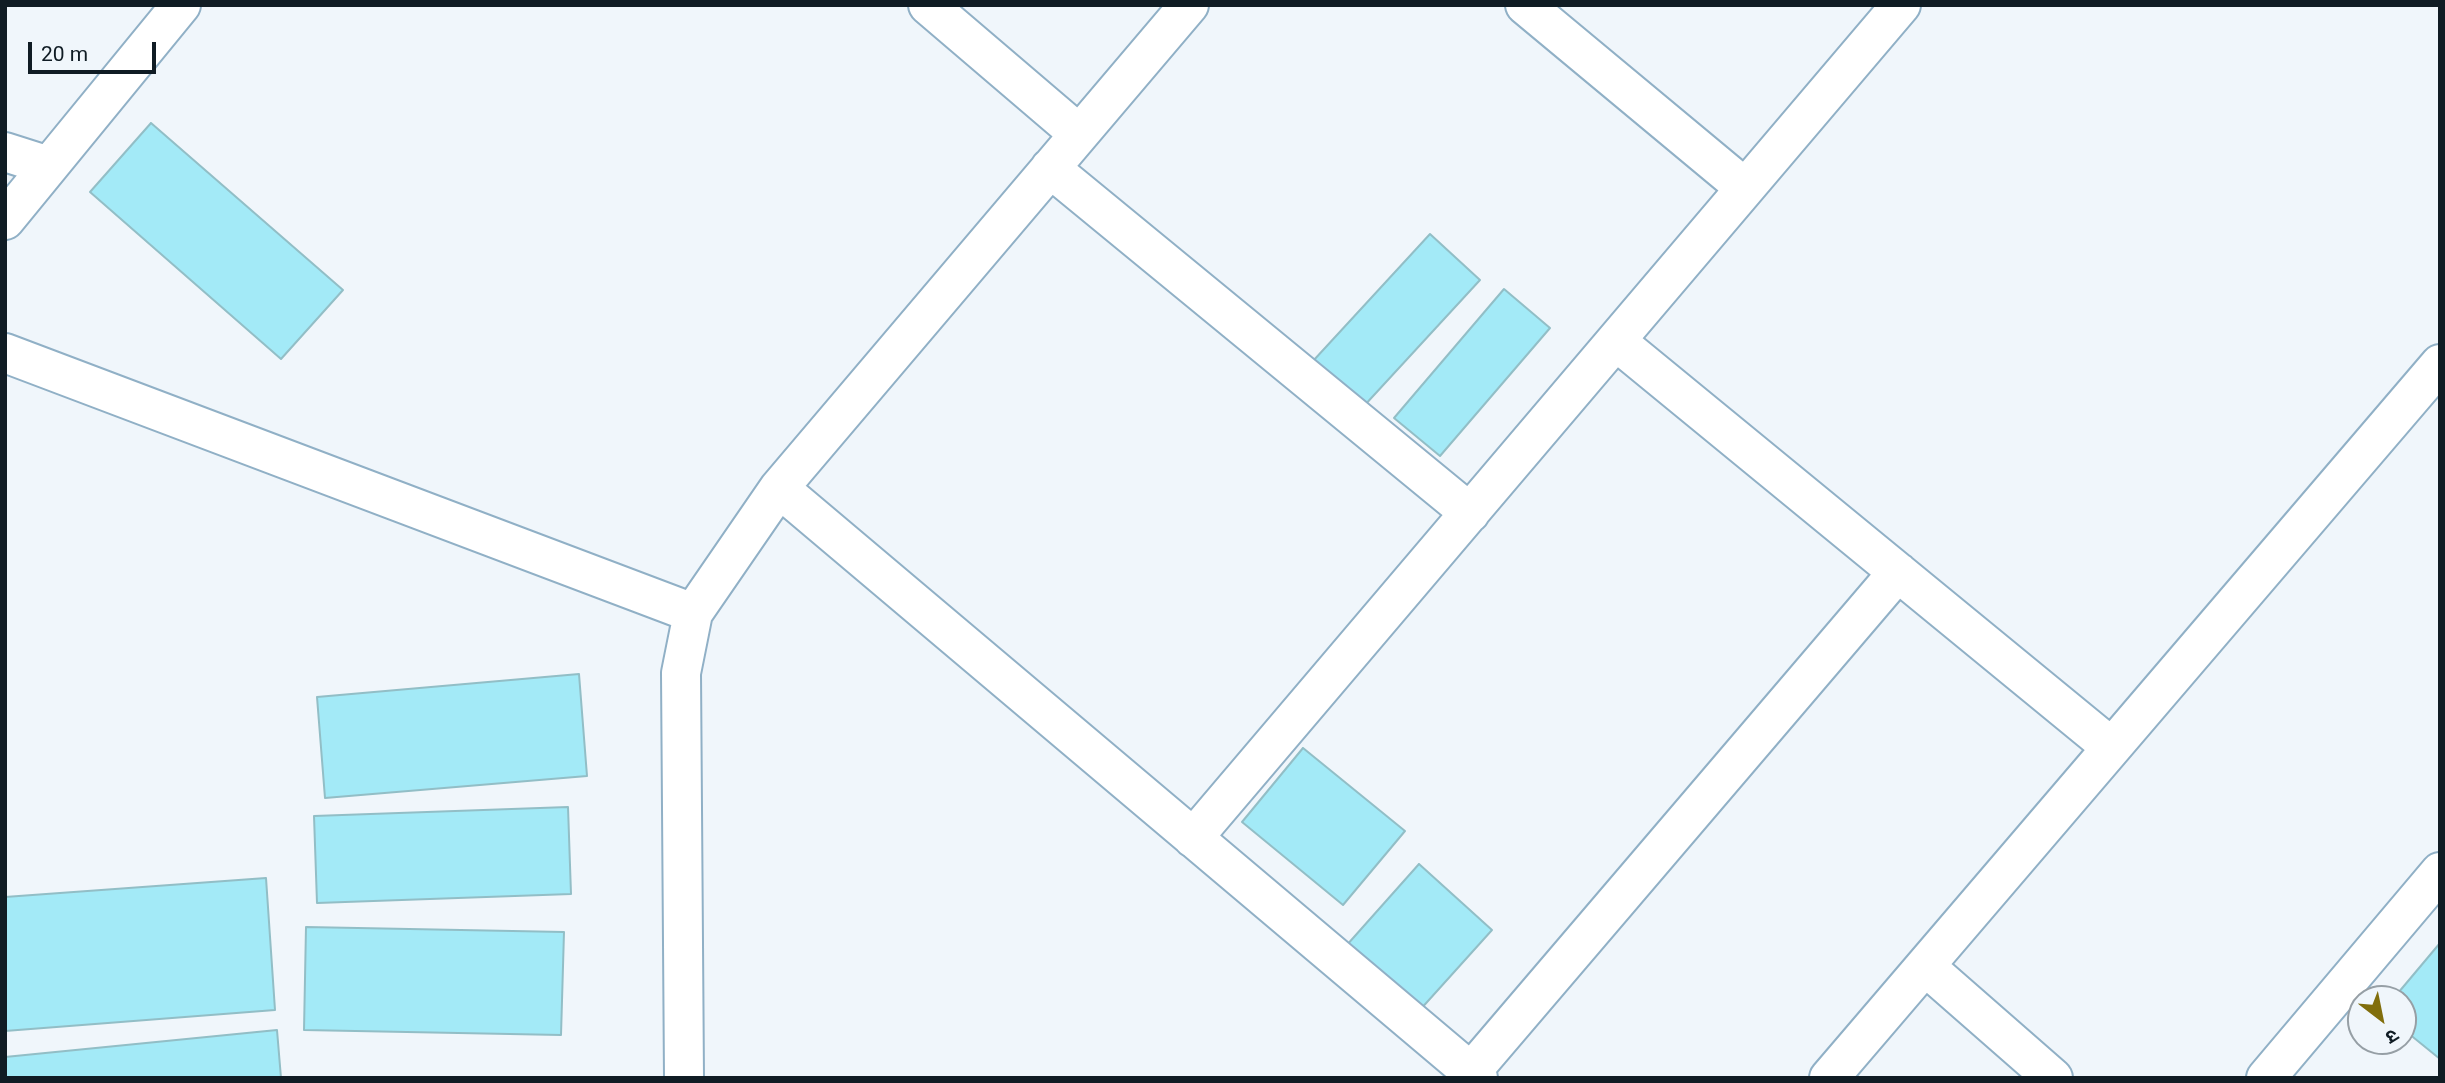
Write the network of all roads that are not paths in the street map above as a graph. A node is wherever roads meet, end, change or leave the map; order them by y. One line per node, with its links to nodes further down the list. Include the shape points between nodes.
1 (181, 5): 8 (street)
2 (928, 5): 6 (street)
3 (1189, 5): 6 (street)
4 (1525, 5): 10 (street)
5 (1901, 5): 10 (street)
6 (1079, 134): 9 (street)
7 (5, 152): 8 (street)
8 (49, 166): 11 (street)
9 (1050, 168): 15 (street); 16 (street)
10 (1745, 188): 12 (street)
11 (5, 220)
12 (1616, 341): 16 (street); 17 (street)
13 (5, 353): 18 (street)
14 (2440, 365): 19 (street)
15 (779, 488): 18 (street); 20 (street)
16 (1470, 513): 20 (street)
17 (1898, 572): 19 (street); 23 (street)
18 (693, 613): 24 (street, via 681,673)
19 (2112, 747): 22 (street)
20 (1193, 838): 23 (street)
21 (2440, 873): 27 (street)
22 (1925, 966): 25 (street); 26 (street)
23 (1475, 1075)
24 (684, 1078)
25 (1829, 1078)
26 (2053, 1078)
27 (2266, 1078)

